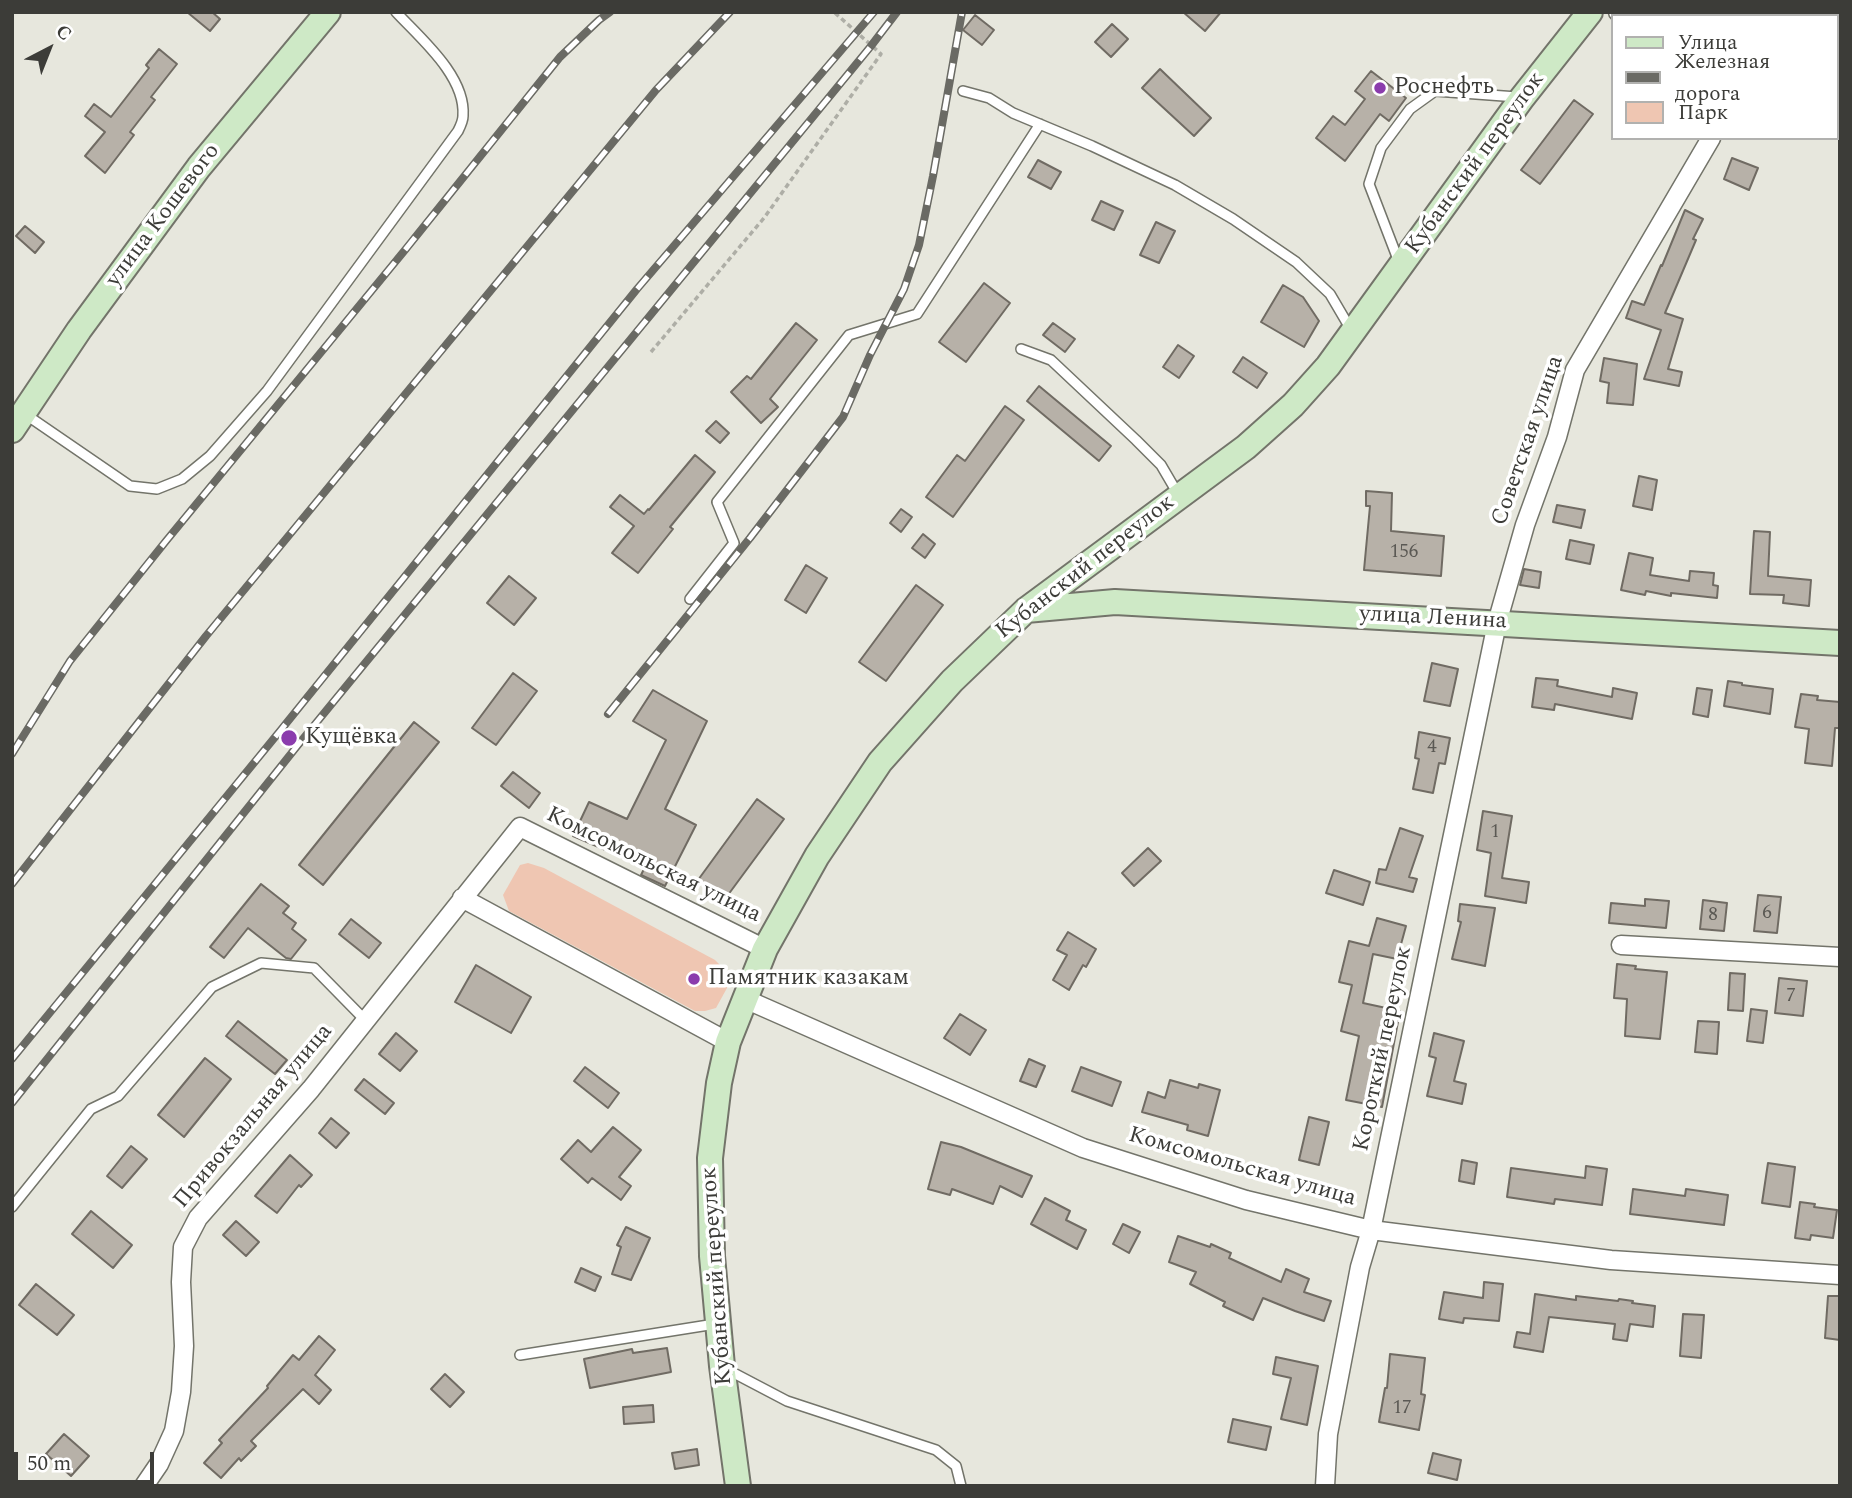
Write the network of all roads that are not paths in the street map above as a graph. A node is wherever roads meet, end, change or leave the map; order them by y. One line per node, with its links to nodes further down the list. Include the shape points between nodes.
1 (328, 12): 11 (street, улица Кошевого, via 199,167)
2 (396, 12): 11 (lane, via 448,68 460,96 463,116 458,131 267,391 210,456 182,479 157,489 130,486)
3 (1590, 12): 5 (street, Кубанский переулок)
4 (963, 91): 6 (lane, via 989,98)
5 (1522, 98): 8 (street, Кубанский переулок); 8 (lane, via 1435,91 1410,109 1381,148 1369,184)
6 (1040, 124): 9 (lane, via 1175,185 1233,219 1296,262 1330,294); 13 (lane, via 917,314 849,335 717,502 734,543)
7 (1710, 140): 15 (street, Советская улица, via 1575,370)
8 (1401, 267): 9 (street, Кубанский переулок)
9 (1353, 332): 12 (street, Кубанский переулок, via 1293,405 1246,447)
10 (1021, 349): 12 (lane, via 1051,360 1079,386 1161,465)
11 (18, 421)
12 (1178, 495): 14 (street, Кубанский переулок)
13 (690, 598)
14 (1026, 610): 15 (street, улица Ленина, via 1115,602); 20 (street, Кубанский переулок, via 952,681 880,762 817,856)
15 (1497, 623): 16 (street, улица Ленина); 26 (street, Короткий переулок)
16 (1840, 643)
17 (520, 827): 18 (street, Привокзальная улица); 20 (street, Комсомольская улица)
18 (463, 898): 23 (street, Привокзальная улица); 24 (street)
19 (1621, 945): 21 (street)
20 (765, 949): 22 (street, Кубанский переулок)
21 (1840, 957)
22 (745, 999): 24 (street, Кубанский переулок); 26 (street, Комсомольская улица, via 1083,1148 1246,1200)
23 (366, 1021): 25 (lane, via 314,968 261,963 212,987 118,1096 91,1109); 31 (street, Привокзальная улица, via 198,1218 183,1247 181,1392 174,1432)
24 (728, 1042): 28 (street, Кубанский переулок, via 710,1158)
25 (12, 1207)
26 (1371, 1230): 27 (street, Комсомольская улица, via 1611,1260); 34 (street, Короткий переулок, via 1328,1434)
27 (1840, 1275)
28 (718, 1324): 29 (lane); 30 (street, Кубанский переулок)
29 (520, 1356)
30 (722, 1366): 32 (street, Кубанский переулок); 33 (lane, via 787,1401 936,1450 956,1466)
31 (144, 1486)
32 (738, 1486)
33 (961, 1486)
34 (1325, 1486)

